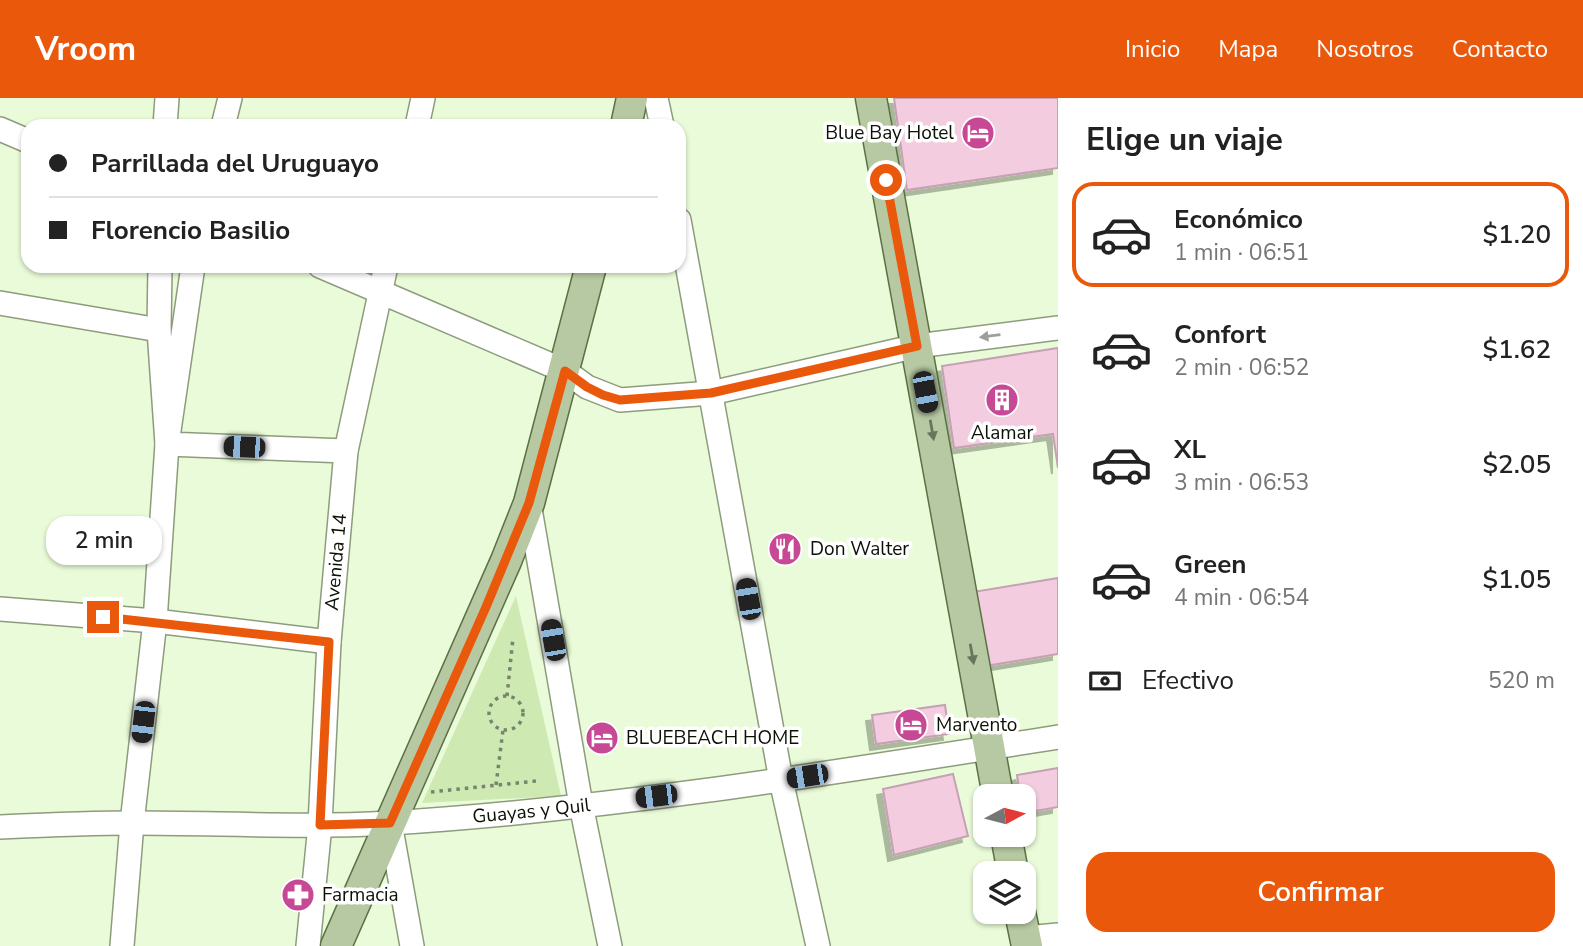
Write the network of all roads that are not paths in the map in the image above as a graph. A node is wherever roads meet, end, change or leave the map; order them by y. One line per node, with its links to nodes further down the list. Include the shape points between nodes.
1 (167, 98): 7 (street)
2 (230, 98): 8 (street)
3 (423, 98): 9 (street)
4 (632, 98): 10 (main road)
5 (656, 98): 11 (street)
6 (871, 98): 24 (main road)
7 (166, 119)
8 (225, 119)
9 (418, 119)
10 (627, 119)
11 (660, 119)
12 (0, 129): 13 (street)
13 (21, 138)
14 (686, 258): 26 (street)
15 (160, 273): 23 (street)
16 (192, 273): 27 (street)
17 (336, 273): 20 (street)
18 (384, 273): 20 (street, Avenida 14)
19 (589, 273): 25 (main road)
20 (380, 293): 25 (street); 28 (street, Avenida 14)
21 (0, 303): 23 (street)
22 (1058, 328): 24 (street, one-way to 24)
23 (159, 330): 27 (street)
24 (917, 346): 26 (street); 34 (main road, one-way to 34)
25 (565, 371): 26 (street, via 587,387 620,400); 29 (main road)
26 (711, 393): 35 (street)
27 (167, 444): 28 (street); 31 (street)
28 (346, 451): 32 (street, Avenida 14)
29 (529, 503): 37 (street); 39 (main road)
30 (0, 609): 31 (street)
31 (155, 621): 32 (street); 38 (street)
32 (329, 642): 40 (street, Avenida 14)
33 (1058, 737): 34 (street, Guayas y Quil)
34 (989, 748): 35 (street, Guayas y Quil); 36 (main road)
35 (781, 780): 37 (street, Guayas y Quil); 49 (street)
36 (996, 784)
37 (581, 805): 39 (street, Guayas y Quil); 48 (street)
38 (132, 823): 40 (street, Guayas y Quil); 41 (street, Guayas y Quil); 44 (street)
39 (390, 823): 40 (street, Guayas y Quil); 46 (main road); 47 (street)
40 (320, 825): 45 (street, Avenida 14)
41 (0, 827)
42 (1024, 932): 43 (street)
43 (1058, 935)
44 (122, 946)
45 (309, 946)
46 (337, 946)
47 (412, 946)
48 (610, 946)
49 (818, 946)

